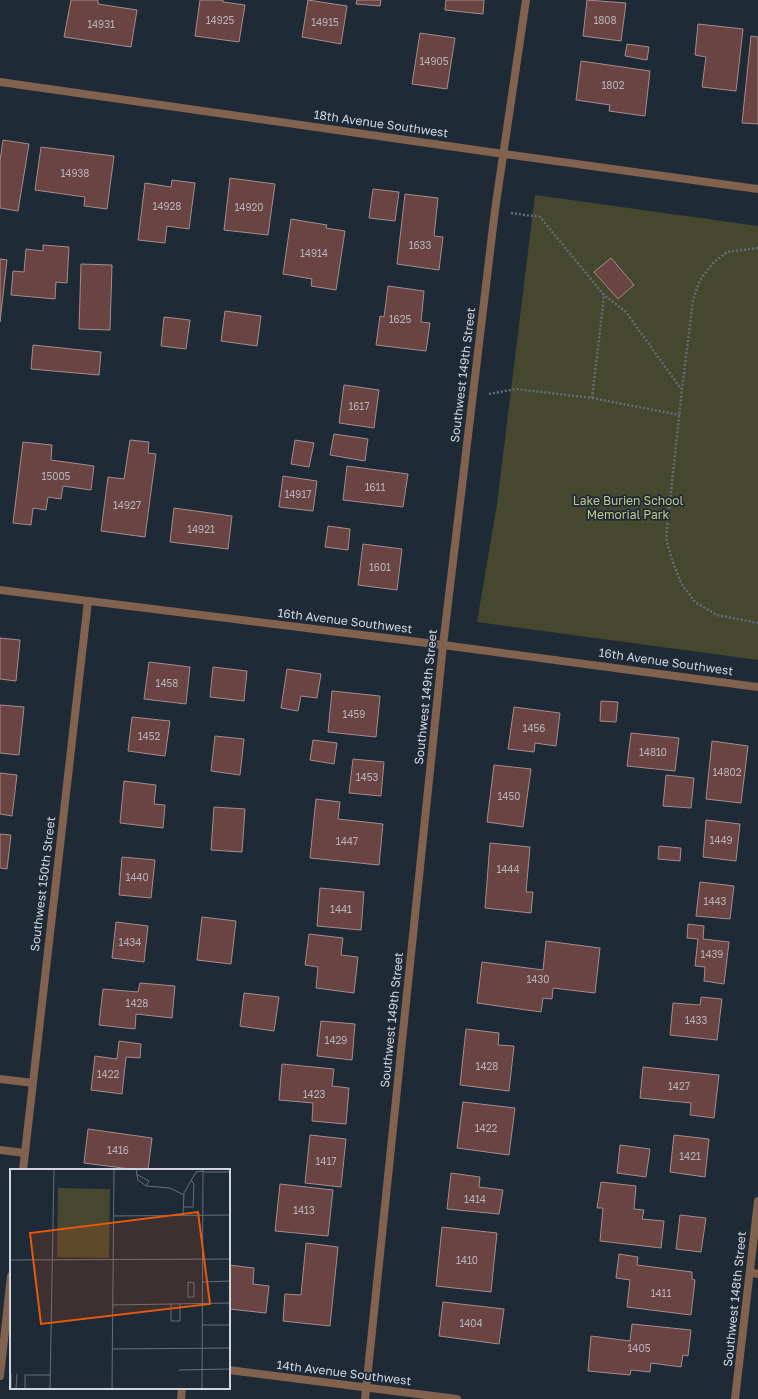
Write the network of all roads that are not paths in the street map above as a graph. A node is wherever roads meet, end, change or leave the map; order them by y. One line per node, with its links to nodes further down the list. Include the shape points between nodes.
1 (526, 0): 3 (street, Southwest 149th Street)
2 (0, 82): 3 (street, 18th Avenue Southwest)
3 (504, 154): 4 (street, 18th Avenue Southwest); 7 (street, Southwest 149th Street, via 495,210)
4 (758, 188)
5 (0, 590): 6 (street, 16th Avenue Southwest)
6 (88, 601): 7 (street, 16th Avenue Southwest); 10 (street, Southwest 150th Street)
7 (443, 645): 8 (street, 16th Avenue Southwest); 20 (street, Southwest 149th Street)
8 (758, 686)
9 (0, 1079): 10 (street)
10 (33, 1083): 12 (street, Southwest 150th Street)
11 (0, 1150): 12 (street)
12 (25, 1154): 13 (street, Southwest 150th Street)
13 (23, 1169)
14 (758, 1201): 15 (street, Southwest 148th Street)
15 (754, 1273): 25 (street, Southwest 148th Street)
16 (10, 1287): 17 (street)
17 (5, 1340): 19 (street)
18 (230, 1370): 20 (street, 14th Avenue Southwest)
19 (0, 1376)
20 (366, 1388): 23 (street, Southwest 149th Street); 24 (street, 14th Avenue Southwest)
21 (182, 1389): 22 (street)
22 (181, 1399)
23 (365, 1399)
24 (457, 1399)
25 (736, 1399)

